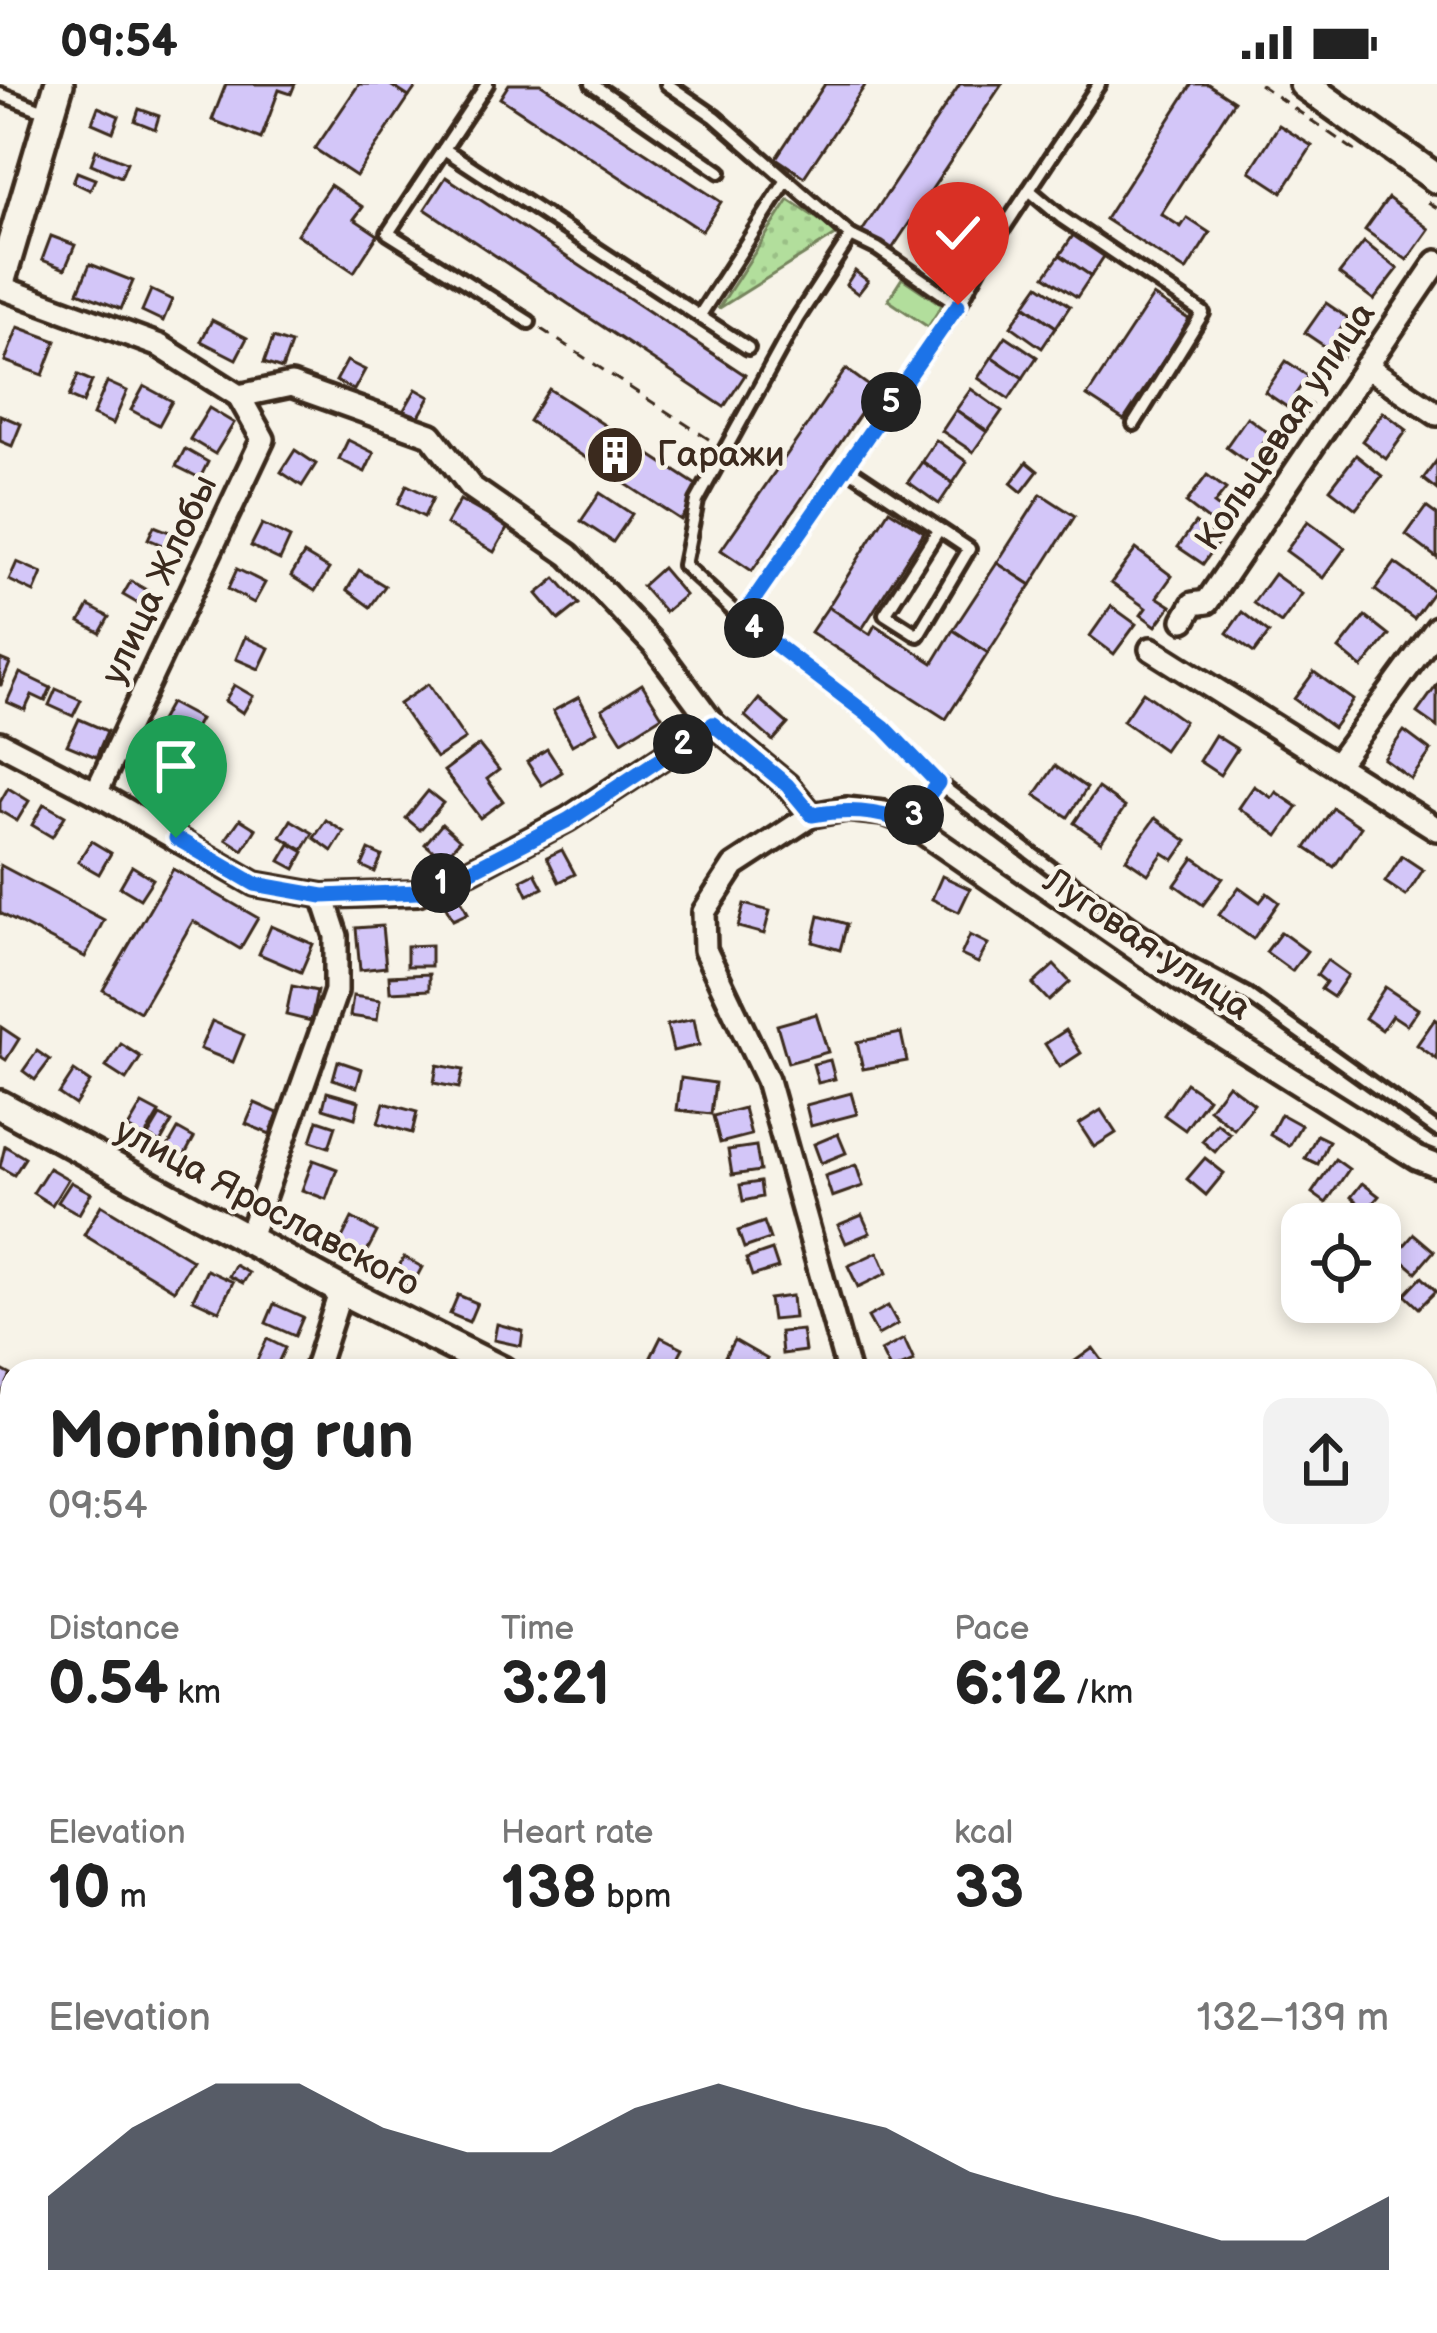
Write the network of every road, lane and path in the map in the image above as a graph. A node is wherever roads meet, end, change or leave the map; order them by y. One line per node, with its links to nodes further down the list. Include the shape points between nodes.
1 (58, 84): 9 (street)
2 (487, 84): 10 (lane)
3 (592, 84): 12 (lane)
4 (668, 84): 13 (lane)
5 (1099, 84): 15 (lane)
6 (1259, 84): 11 (path)
7 (1304, 84): 14 (street)
8 (0, 94): 9 (lane)
9 (50, 114): 19 (street)
10 (444, 149): 21 (lane); 22 (lane, via 388,232)
11 (1366, 158)
12 (720, 172)
13 (787, 180): 17 (lane); 21 (lane)
14 (1428, 187): 16 (path)
15 (1029, 190): 20 (lane); 27 (lane, via 1203,313)
16 (1437, 208)
17 (851, 236): 20 (lane); 28 (lane)
18 (1437, 262): 24 (street, Кольцевая улица)
19 (0, 285): 25 (street, via 160,346)
20 (958, 305): 29 (lane)
21 (700, 315): 23 (lane)
22 (529, 322): 28 (path)
23 (748, 348)
24 (1366, 366): 26 (street); 32 (street, Кольцевая улица, via 1207,602 1193,604)
25 (239, 396): 35 (street, via 291,385 431,435 471,487 569,555 655,646); 39 (street, улица Жлобы, via 262,439)
26 (1437, 414)
27 (1134, 424)
28 (727, 450): 31 (lane, via 697,501 684,565)
29 (846, 467): 30 (lane); 31 (lane)
30 (939, 529): 30 (lane, via 969,549 918,635 885,614)
31 (741, 618): 38 (lane, via 884,727)
32 (1184, 620)
33 (1437, 628): 37 (street)
34 (1151, 649): 37 (street)
35 (713, 724): 40 (street); 43 (street, via 568,820 470,871 418,892)
36 (0, 743): 39 (street)
37 (1338, 764): 42 (street)
38 (938, 783): 41 (lane); 45 (lane)
39 (96, 793): 43 (street, via 255,884)
40 (812, 815): 41 (street, Луговая улица, via 846,809); 51 (street, via 718,884 704,912 705,950 767,1080)
41 (908, 823): 46 (street, Луговая улица, via 1168,1002)
42 (1437, 829)
43 (323, 896): 47 (street, via 337,936 337,991)
44 (0, 1105): 47 (street, улица Ярославского)
45 (1437, 1130)
46 (1437, 1166)
47 (248, 1240): 48 (street, улица Ярославского)
48 (340, 1290): 49 (street); 50 (street, улица Ярославского)
49 (319, 1359)
50 (478, 1359)
51 (845, 1359)

